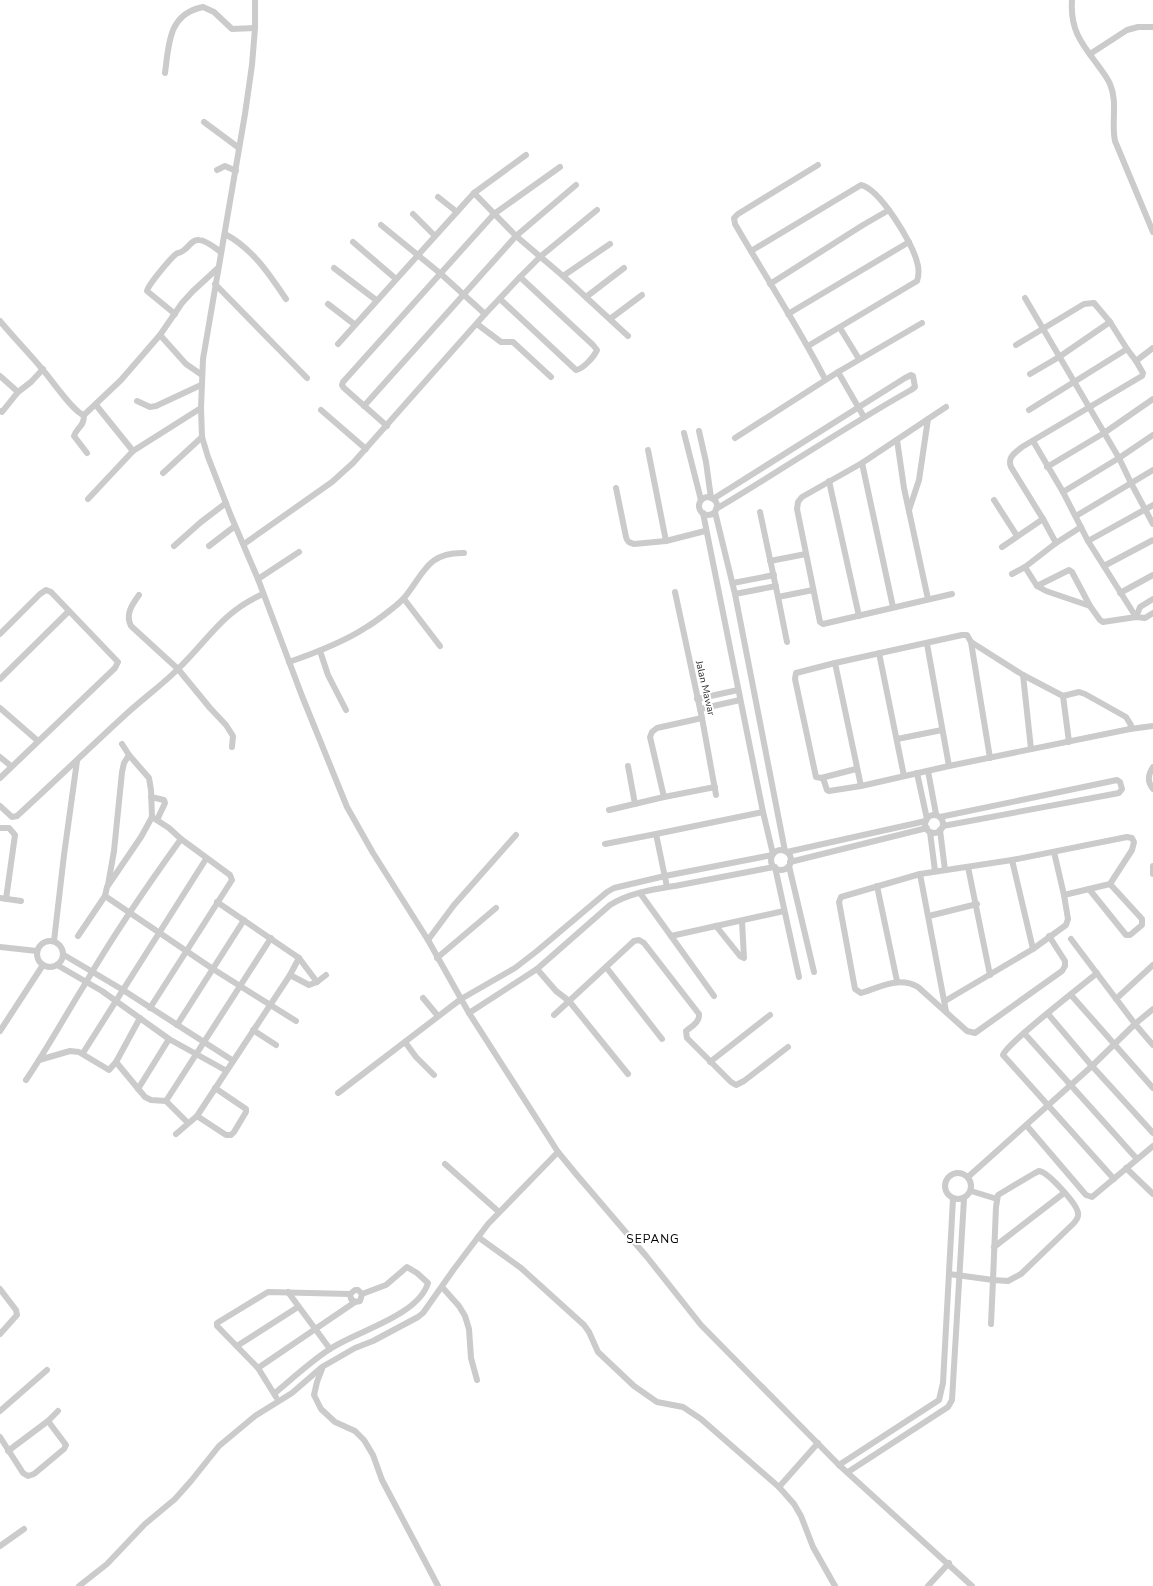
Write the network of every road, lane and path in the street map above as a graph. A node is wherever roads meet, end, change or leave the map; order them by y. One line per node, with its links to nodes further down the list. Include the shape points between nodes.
1 (255, 0): 4 (street)
2 (1072, 0): 5 (street, via 1071,19 1074,28)
3 (1153, 27): 5 (street, via 1127,30)
4 (255, 28): 6 (street, via 232,29 214,12 203,7 188,12 180,18 171,36); 8 (street)
5 (1090, 54): 23 (street, via 1110,83 1114,103 1115,142)
6 (165, 73)
7 (204, 122): 8 (street)
8 (239, 148): 13 (street)
9 (526, 154): 15 (street)
10 (818, 165): 30 (street, via 734,218)
11 (560, 167): 21 (street)
12 (218, 170): 13 (street, via 225,166)
13 (236, 171): 24 (street)
14 (576, 185): 26 (street)
15 (474, 193): 19 (street); 21 (street)
16 (438, 197): 19 (street)
17 (597, 210): 33 (street)
18 (889, 210): 28 (street); 30 (street, via 868,189 861,186); 42 (street)
19 (457, 212): 25 (street)
20 (413, 214): 25 (street)
21 (494, 214): 26 (street); 37 (street)
22 (381, 225): 32 (street)
23 (1153, 232)
24 (225, 234): 31 (street); 47 (street, via 246,247)
25 (434, 235): 32 (street)
26 (516, 236): 33 (street); 43 (street)
27 (353, 242): 40 (street)
28 (909, 242): 53 (street); 60 (street, via 918,263 917,281)
29 (610, 244): 38 (street)
30 (751, 251): 42 (street)
31 (221, 252): 34 (street); 51 (street, via 198,239 186,250 175,255 152,281 147,291)
32 (418, 255): 37 (street); 40 (street)
33 (541, 256): 38 (street); 39 (street)
34 (218, 268): 41 (street); 51 (street, via 193,291)
35 (334, 268): 49 (street)
36 (624, 268): 45 (street)
37 (441, 274): 43 (street); 86 (street, via 343,382 344,388)
38 (563, 276): 45 (street)
39 (520, 277): 48 (street); 48 (street, via 593,345 597,350 595,355 580,370 576,370)
40 (396, 279): 49 (street)
41 (215, 284): 75 (street); 78 (street)
42 (770, 284): 53 (street)
43 (464, 294): 52 (street); 86 (street)
44 (642, 295): 54 (street)
45 (586, 296): 54 (street)
46 (1025, 298): 61 (street)
47 (286, 299)
48 (500, 299): 52 (street)
49 (376, 300): 58 (street)
50 (328, 304): 58 (street)
51 (175, 314): 62 (street)
52 (486, 314): 59 (street)
53 (788, 314): 66 (street)
54 (610, 319): 63 (street)
55 (0, 321): 72 (street)
56 (1110, 322): 61 (street, via 1094,303 1090,302); 68 (street); 69 (street)
57 (922, 323): 70 (street)
58 (354, 324): 64 (street)
59 (477, 324): 77 (street, via 501,342 513,342); 97 (street)
60 (840, 328): 66 (street); 70 (street)
61 (1043, 329): 65 (street); 69 (street)
62 (160, 335): 75 (street, via 186,364); 85 (street)
63 (628, 336)
64 (338, 344)
65 (1016, 345)
66 (808, 346): 79 (street)
67 (1153, 348): 71 (street)
68 (1127, 349): 71 (street); 80 (street)
69 (1059, 356): 74 (street); 80 (street)
70 (859, 359): 73 (street)
71 (1136, 360): 89 (street, via 1142,376)
72 (43, 369): 82 (street); 94 (street, via 76,410)
73 (838, 372): 79 (street); 87 (street)
74 (1030, 374)
75 (202, 375): 81 (street)
76 (0, 376): 82 (street)
77 (551, 377)
78 (307, 378)
79 (825, 379): 103 (street)
80 (1074, 383): 89 (street); 92 (street)
81 (201, 385): 84 (street, via 156,406 150,407); 90 (street)
82 (18, 392): 93 (street, via 2,412)
83 (1153, 399): 100 (street)
84 (137, 401)
85 (96, 405): 94 (street); 108 (street)
86 (364, 406): 97 (street)
87 (858, 407): 95 (street); 95 (street, via 905,378 913,376 915,387); 119 (street)
88 (946, 407): 96 (street)
89 (1088, 407): 100 (street); 105 (street)
90 (201, 408): 102 (street); 108 (street)
91 (321, 410): 106 (street)
92 (1029, 410)
93 (0, 411)
94 (84, 415): 109 (street, via 82,425 74,436)
95 (864, 417): 125 (street)
96 (928, 419): 104 (street); 126 (street, via 919,480)
97 (386, 426): 106 (street)
98 (699, 431): 119 (street)
99 (684, 433): 121 (street)
100 (1104, 433): 110 (street); 112 (street)
101 (1153, 435): 110 (street)
102 (202, 437): 114 (street); 123 (street)
103 (735, 438)
104 (896, 440): 111 (street); 126 (street)
105 (1033, 441): 112 (street); 131 (street, via 1011,456 1009,462)
106 (366, 449): 141 (street, via 332,482)
107 (648, 450): 138 (street)
108 (133, 451): 120 (street)
109 (87, 453)
110 (1119, 458): 116 (street); 118 (street)
111 (862, 463): 115 (street); 170 (street)
112 (1047, 467): 118 (street)
113 (1153, 470): 116 (street)
114 (163, 473)
115 (829, 481): 147 (street, via 798,502 797,509); 173 (street)
116 (1131, 483): 127 (street); 130 (street)
117 (616, 488): 138 (street, via 627,541 634,544)
118 (1063, 492): 130 (street)
119 (712, 498): 121 (street); 125 (street, via 716,503)
120 (88, 499)
121 (701, 500): 129 (street, via 699,507)
122 (994, 500): 136 (street)
123 (226, 503): 133 (street); 142 (street)
124 (1153, 505): 127 (street)
125 (716, 510): 129 (street, via 709,515); 155 (street)
126 (909, 510): 167 (street)
127 (1145, 510): 132 (street); 139 (street)
128 (760, 512): 148 (street)
129 (703, 513): 135 (street)
130 (1076, 516): 134 (street)
131 (1043, 519): 136 (street); 140 (street)
132 (1153, 524)
133 (235, 526): 141 (street); 143 (street)
134 (1081, 528): 139 (street); 140 (street)
135 (706, 531): 138 (street); 187 (street)
136 (1017, 536): 144 (street)
137 (1153, 540): 149 (street)
138 (666, 541)
139 (1088, 541): 149 (street)
140 (1056, 543): 150 (street)
141 (244, 544): 154 (street)
142 (174, 546)
143 (209, 546)
144 (1002, 547)
145 (299, 552): 154 (street)
146 (464, 553): 166 (street, via 451,552 435,558)
147 (806, 554): 148 (street); 158 (street)
148 (770, 561): 152 (street)
149 (1104, 566): 160 (street)
150 (1025, 567): 151 (street); 157 (street)
151 (1012, 574)
152 (774, 575): 155 (street); 156 (street)
153 (1153, 575): 160 (street)
154 (258, 579): 161 (street)
155 (733, 583): 162 (street)
156 (776, 586): 162 (street); 165 (street)
157 (1037, 586): 169 (street); 169 (street, via 1069,570)
158 (813, 590): 165 (street); 173 (street, via 820,622 823,624)
159 (675, 592): 189 (street, Jalan Mawar)
160 (1120, 593): 174 (street)
161 (263, 594): 182 (street); 184 (street, via 249,600 223,619)
162 (735, 594): 238 (street)
163 (952, 594): 167 (street)
164 (139, 595): 184 (street, via 129,614 131,626)
165 (778, 597): 176 (street)
166 (404, 599): 179 (street); 180 (street, via 365,628)
167 (928, 599): 170 (street)
168 (1153, 599): 174 (street, via 1140,607)
169 (1090, 606): 174 (street, via 1103,622)
170 (893, 607): 173 (street)
171 (69, 611): 175 (street, via 46,590); 186 (street); 199 (street, via 118,662 115,668)
172 (1153, 613): 174 (street, via 1145,618)
173 (859, 616)
174 (1136, 617)
175 (0, 634)
176 (787, 642)
177 (971, 642): 178 (street, via 968,635 962,635); 185 (street); 206 (street)
178 (927, 644): 181 (street); 197 (street)
179 (440, 646)
180 (320, 651): 182 (street); 193 (street, via 328,675)
181 (879, 653): 183 (street); 198 (street)
182 (289, 662): 279 (street, via 347,807)
183 (835, 663): 212 (street); 217 (street, via 798,672 794,676 815,775)
184 (178, 669): 202 (street, via 230,731 233,736); 207 (street)
185 (1023, 675): 188 (street); 203 (street)
186 (0, 679)
187 (738, 690): 189 (street); 190 (street)
188 (1063, 696): 196 (street, via 1079,692 1084,694 1126,717 1131,725); 200 (street)
189 (697, 699): 192 (street, Jalan Mawar)
190 (740, 700): 192 (street); 227 (street)
191 (0, 708): 199 (street)
192 (700, 709): 194 (street, Jalan Mawar)
193 (346, 710)
194 (702, 718): 219 (street, Jalan Mawar); 223 (street, via 657,728 652,732 650,737)
195 (1153, 726): 196 (street)
196 (1130, 729): 200 (street)
197 (942, 730): 198 (street); 210 (street)
198 (897, 739): 215 (street)
199 (38, 741): 208 (street)
200 (1069, 742): 203 (street)
201 (122, 744): 204 (street)
202 (232, 747)
203 (1031, 750): 206 (street)
204 (129, 755): 222 (street, via 149,778); 254 (street, via 122,772 114,851)
205 (0, 757): 208 (street)
206 (990, 758): 210 (street)
207 (77, 761): 225 (street, via 14,818); 280 (street)
208 (11, 766): 216 (street)
209 (628, 766): 224 (street)
210 (949, 766): 213 (street)
211 (1153, 767): 220 (street, via 1148,777)
212 (856, 769): 217 (street); 218 (street)
213 (928, 771): 214 (street); 228 (street)
214 (917, 773): 215 (street); 230 (street)
215 (904, 776): 218 (street)
216 (0, 778)
217 (823, 778): 218 (street, via 829,791)
218 (861, 786)
219 (715, 787): 221 (street, Jalan Mawar); 223 (street)
220 (1153, 789)
221 (716, 795)
222 (151, 797): 229 (street); 229 (street, via 164,800 165,803)
223 (664, 797): 224 (street)
224 (635, 804): 226 (street)
225 (0, 806)
226 (609, 810)
227 (763, 812): 234 (street); 240 (street)
228 (938, 816): 230 (street, via 930,815); 232 (street, via 943,821); 232 (street, via 1117,780 1122,789 1119,793)
229 (154, 818): 236 (street); 254 (street)
230 (926, 820): 233 (street); 238 (street)
231 (0, 828): 260 (street, via 9,828 15,835)
232 (942, 828): 233 (street, via 935,833); 247 (street)
233 (928, 830): 243 (street); 248 (street)
234 (656, 834): 237 (street); 251 (street)
235 (516, 835): 279 (street, via 454,905)
236 (181, 839): 241 (street); 267 (street)
237 (605, 844)
238 (786, 851): 240 (street, via 779,850); 243 (street, via 790,856)
239 (1054, 852): 242 (street); 252 (street, via 1130,837 1134,842 1132,850); 258 (street)
240 (773, 855): 245 (street); 251 (street)
241 (206, 859): 262 (street, via 230,875 232,880); 273 (street)
242 (1012, 860): 246 (street); 282 (street)
243 (790, 864): 245 (street, via 782,870); 296 (street)
244 (1153, 866): 250 (street)
245 (774, 867): 255 (street); 266 (street)
246 (968, 867): 247 (street); 263 (street)
247 (945, 870): 248 (street)
248 (935, 871): 249 (street)
249 (920, 874): 253 (street); 268 (street)
250 (1153, 874)
251 (665, 876): 255 (street); 265 (street, via 614,888)
252 (1110, 884): 256 (street); 256 (street, via 1142,919 1142,925 1130,935 1126,935)
253 (877, 886): 304 (street); 304 (street, via 841,897 839,902 855,989 861,993)
254 (107, 887): 259 (street)
255 (667, 887): 257 (street)
256 (1089, 889): 258 (street)
257 (640, 893): 270 (street, via 618,899); 275 (street)
258 (1064, 895): 276 (street, via 1066,925)
259 (104, 896): 267 (street); 274 (street)
260 (3, 898): 261 (street)
261 (21, 901)
262 (217, 902): 269 (street); 284 (street)
263 (977, 904): 268 (street); 300 (street)
264 (496, 908): 287 (street)
265 (587, 911): 270 (street); 292 (street)
266 (784, 911): 271 (street); 301 (street)
267 (130, 913): 273 (street); 295 (street)
268 (929, 916): 317 (street)
269 (244, 920): 277 (street); 293 (street)
270 (594, 920): 294 (street)
271 (742, 921): 272 (street); 272 (street, via 744,958)
272 (716, 926): 275 (street)
273 (159, 933): 284 (street); 308 (street)
274 (78, 936)
275 (671, 936): 311 (street)
276 (1049, 936): 282 (street); 321 (street, via 1064,961 1062,971 975,1032 967,1031)
277 (271, 938): 286 (street); 307 (street)
278 (1071, 939): 297 (street)
279 (428, 940): 287 (street)
280 (54, 941): 283 (street, via 44,942); 285 (street, via 62,948)
281 (0, 947): 283 (street)
282 (1033, 949): 300 (street)
283 (38, 951): 288 (street, via 38,957)
284 (185, 951): 293 (street); 319 (street)
285 (64, 955): 289 (street); 295 (street)
286 (299, 958): 298 (street); 306 (street)
287 (437, 958): 313 (street)
288 (43, 965): 289 (street); 332 (street)
289 (57, 965): 305 (street)
290 (1153, 965): 314 (street)
291 (606, 967): 316 (street); 335 (street); 347 (street, via 634,941 644,943 699,1014 699,1019 686,1034 690,1042)
292 (515, 968): 302 (street); 303 (street)
293 (213, 969): 307 (street); 330 (street)
294 (537, 969): 302 (street); 316 (street, via 556,991)
295 (92, 972): 305 (street); 308 (street)
296 (814, 972)
297 (1097, 973): 310 (street); 314 (street)
298 (290, 975): 306 (street, via 309,985); 318 (street)
299 (326, 975): 306 (street)
300 (990, 975): 317 (street)
301 (799, 977)
302 (522, 979): 309 (street)
303 (493, 981): 309 (street); 313 (street)
304 (897, 981): 321 (street, via 918,987)
305 (86, 982): 315 (street); 344 (street)
306 (317, 982)
307 (240, 987): 318 (street); 336 (street)
308 (123, 990): 315 (street); 319 (street)
309 (500, 993): 322 (street)
310 (1071, 995): 323 (street); 339 (street)
311 (714, 996)
312 (423, 998): 326 (street)
313 (461, 999): 322 (street); 326 (street)
314 (1116, 999): 329 (street)
315 (116, 1000): 327 (street); 342 (street)
316 (569, 1001): 324 (street); 350 (street)
317 (945, 1001): 321 (street)
318 (270, 1005): 328 (street); 331 (street)
319 (150, 1008): 330 (street)
320 (1153, 1009): 329 (street)
321 (946, 1011)
322 (469, 1013): 366 (street)
323 (1048, 1014): 333 (street); 348 (street)
324 (554, 1015)
325 (770, 1015): 347 (street)
326 (438, 1016): 337 (street)
327 (140, 1018): 334 (street); 346 (street)
328 (296, 1021)
329 (1135, 1024): 339 (street); 340 (street)
330 (177, 1025): 336 (street)
331 (253, 1030): 338 (street); 345 (street)
332 (0, 1031)
333 (1024, 1033): 353 (street); 359 (street, via 1005,1050 1003,1055)
334 (170, 1039): 343 (street); 356 (street)
335 (662, 1039)
336 (204, 1042): 343 (street); 345 (street)
337 (405, 1042): 351 (street); 357 (street)
338 (276, 1045)
339 (1114, 1045): 348 (street); 355 (street)
340 (1153, 1045)
341 (788, 1047): 347 (street, via 736,1085)
342 (83, 1053): 344 (street, via 70,1051); 346 (street, via 106,1069 111,1068)
343 (197, 1054): 349 (street); 358 (street)
344 (39, 1060): 352 (street)
345 (232, 1060): 349 (street)
346 (116, 1062): 356 (street)
347 (710, 1062)
348 (1092, 1066): 353 (street); 363 (street)
349 (225, 1070): 354 (street)
350 (628, 1074)
351 (434, 1075)
352 (26, 1080)
353 (1070, 1085): 359 (street); 367 (street)
354 (215, 1088): 360 (street); 360 (street, via 246,1109 234,1132 226,1135)
355 (1153, 1088)
356 (138, 1089): 358 (street, via 151,1100)
357 (338, 1093)
358 (166, 1101): 361 (street)
359 (1048, 1106): 362 (street); 371 (street)
360 (196, 1116): 361 (street)
361 (188, 1123): 364 (street)
362 (1027, 1126): 370 (street); 371 (street, via 1089,1197)
363 (1153, 1133)
364 (176, 1134)
365 (1153, 1146): 367 (street)
366 (558, 1152): 379 (street); 409 (street, via 701,1325)
367 (1137, 1159): 369 (street)
368 (445, 1164): 379 (street)
369 (1126, 1168): 371 (street); 372 (street)
370 (968, 1177): 373 (street); 376 (street, via 958,1173 948,1177 945,1187 947,1194)
371 (1114, 1179)
372 (1150, 1186): 375 (street)
373 (971, 1191): 377 (street); 378 (street)
374 (1064, 1193): 378 (street, via 1039,1171 1000,1193); 381 (street); 384 (street, via 1075,1205 1078,1218 1021,1274 1008,1281)
375 (1153, 1194)
376 (953, 1199): 377 (street); 382 (street)
377 (964, 1199): 383 (street)
378 (996, 1199): 381 (street)
379 (499, 1212): 380 (street)
380 (478, 1237): 385 (street); 415 (street, via 521,1268 584,1325 598,1352 634,1386 657,1402 683,1407 701,1419)
381 (994, 1247): 384 (street)
382 (949, 1274): 383 (street); 403 (street, via 942,1392 939,1400)
383 (960, 1274): 384 (street); 406 (street, via 952,1400 948,1407)
384 (993, 1280): 392 (street)
385 (442, 1287): 397 (street, via 418,1317); 400 (street, via 465,1316)
386 (0, 1289): 394 (street, via 16,1310 16,1315)
387 (288, 1292): 388 (street); 391 (street); 395 (street, via 265,1293 217,1323)
388 (350, 1294): 389 (street, via 355,1290); 390 (street)
389 (362, 1294): 390 (street, via 360,1301); 396 (street, via 386,1285 407,1267 428,1283 421,1295 407,1309)
390 (355, 1302): 393 (street)
391 (298, 1307): 393 (street); 395 (street)
392 (991, 1324)
393 (315, 1329): 396 (street); 398 (street)
394 (0, 1334)
395 (237, 1346): 398 (street)
396 (330, 1349): 401 (street)
397 (322, 1367): 402 (street); 420 (street, via 314,1395 321,1409 335,1422 354,1431 364,1440 373,1455 382,1480)
398 (258, 1368): 401 (street)
399 (47, 1370): 405 (street)
400 (477, 1380)
401 (275, 1394): 402 (street)
402 (278, 1402): 419 (street, via 255,1416 219,1446 175,1499 145,1524 108,1564)
403 (925, 1409): 406 (street); 410 (street)
404 (58, 1410): 407 (street)
405 (0, 1411)
406 (931, 1418): 412 (street)
407 (48, 1421): 411 (street); 411 (street, via 66,1445 34,1474 28,1476 23,1473)
408 (0, 1437): 411 (street)
409 (818, 1443): 413 (street); 415 (street)
410 (870, 1445): 412 (street); 413 (street)
411 (8, 1451)
412 (876, 1454): 414 (street)
413 (839, 1465): 414 (street)
414 (848, 1472): 418 (street)
415 (779, 1487): 421 (street, via 801,1516 813,1547)
416 (24, 1529): 417 (street)
417 (0, 1546)
418 (949, 1563): 422 (street); 423 (street)
419 (79, 1586)
420 (438, 1586)
421 (835, 1586)
422 (928, 1586)
423 (972, 1586)

